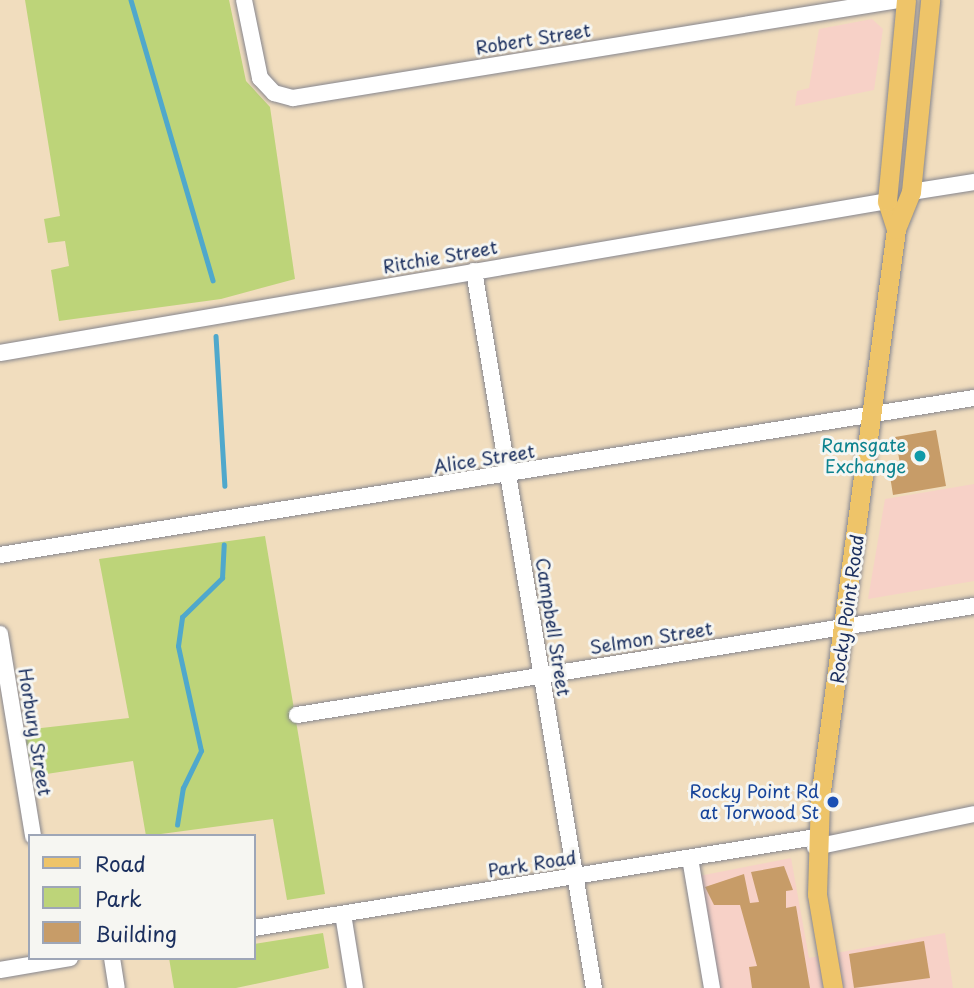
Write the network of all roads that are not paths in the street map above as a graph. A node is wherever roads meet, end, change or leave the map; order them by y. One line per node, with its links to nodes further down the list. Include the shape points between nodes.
1 (244, 0): 2 (street, Robert Street, via 260,78 274,93 293,98)
2 (898, 0)
3 (906, 0): 7 (main road, Rocky Point Road)
4 (930, 0): 6 (main road, Rocky Point Road)
5 (974, 182): 6 (street)
6 (911, 192): 8 (main road, Rocky Point Road)
7 (887, 201): 8 (main road, Rocky Point Road); 9 (street, Ritchie Street)
8 (896, 229): 12 (main road, Rocky Point Road)
9 (474, 271): 10 (street, Ritchie Street); 13 (street, Campbell Street)
10 (0, 353)
11 (974, 397): 12 (street, Alice Street)
12 (874, 414): 13 (street, Alice Street); 16 (main road, Rocky Point Road)
13 (509, 474): 14 (street, Alice Street); 18 (street, Campbell Street)
14 (0, 555)
15 (974, 606): 16 (street, Selmon Street)
16 (845, 625): 18 (street, Selmon Street); 22 (main road, Rocky Point Road)
17 (0, 634): 21 (street, Horbury Street)
18 (541, 675): 19 (street, Selmon Street); 24 (street, Campbell Street)
19 (297, 715)
20 (974, 814): 22 (street, Park Road)
21 (33, 834)
22 (816, 842): 23 (street, Park Road); 34 (main road, Rocky Point Road)
23 (690, 858): 24 (street, Park Road); 33 (street)
24 (576, 876): 25 (street, Park Road); 32 (street, Campbell Street)
25 (343, 914): 26 (street, Park Road); 31 (street)
26 (256, 928)
27 (54, 960): 29 (street)
28 (112, 960): 30 (street)
29 (0, 970)
30 (117, 988)
31 (355, 988)
32 (594, 988)
33 (712, 988)
34 (833, 988)

